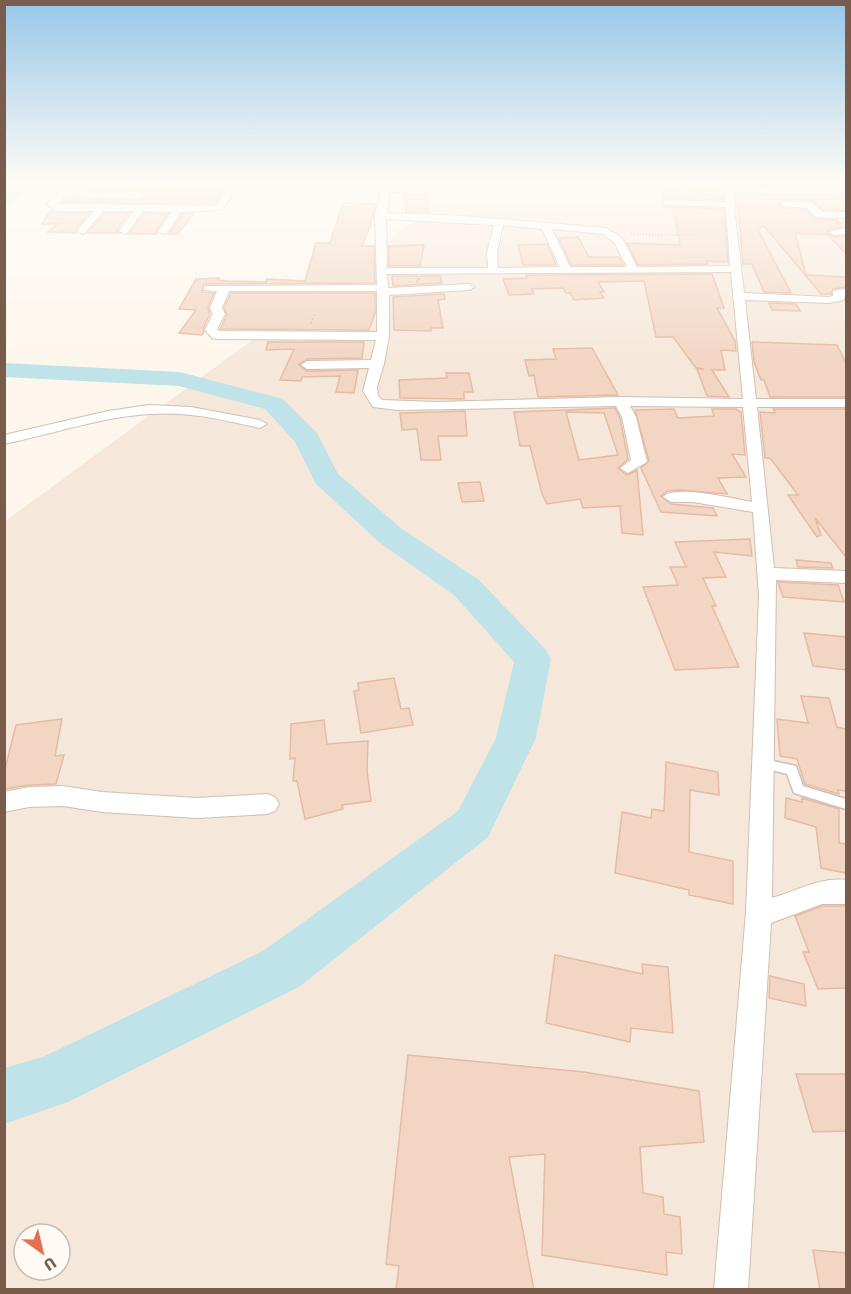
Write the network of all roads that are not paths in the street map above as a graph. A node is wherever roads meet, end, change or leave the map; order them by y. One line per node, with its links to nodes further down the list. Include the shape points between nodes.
1 (381, 242): 9 (street)
2 (494, 242): 10 (street)
3 (554, 242): 8 (street)
4 (619, 242): 7 (street)
5 (733, 242): 6 (street)
6 (736, 268): 7 (street); 16 (street)
7 (633, 269): 8 (street)
8 (566, 270): 10 (street)
9 (382, 271): 10 (street); 14 (street)
10 (493, 271)
11 (469, 287): 14 (street)
12 (208, 288): 13 (street)
13 (224, 288): 14 (street); 17 (street, via 211,330 216,335)
14 (383, 290): 17 (street)
15 (846, 292): 16 (street, via 837,293 837,300)
16 (740, 296): 22 (street)
17 (383, 336): 18 (street)
18 (378, 364): 19 (street); 20 (street, via 368,389 378,404)
19 (307, 365)
20 (620, 401): 22 (street); 25 (street, via 629,417 639,462)
21 (846, 403): 22 (street)
22 (749, 404): 27 (street)
23 (260, 424): 24 (street, via 213,413 166,409 129,413)
24 (4, 440)
25 (628, 468)
26 (671, 497): 27 (street)
27 (761, 508): 28 (street)
28 (766, 574): 29 (street); 30 (street)
29 (846, 577)
30 (764, 764): 33 (lane, via 792,770 798,789); 35 (street)
31 (4, 802): 32 (street, via 63,796 197,808)
32 (267, 804)
33 (846, 804)
34 (846, 892): 35 (street, via 808,894 784,908)
35 (759, 912): 36 (street)
36 (731, 1290)

